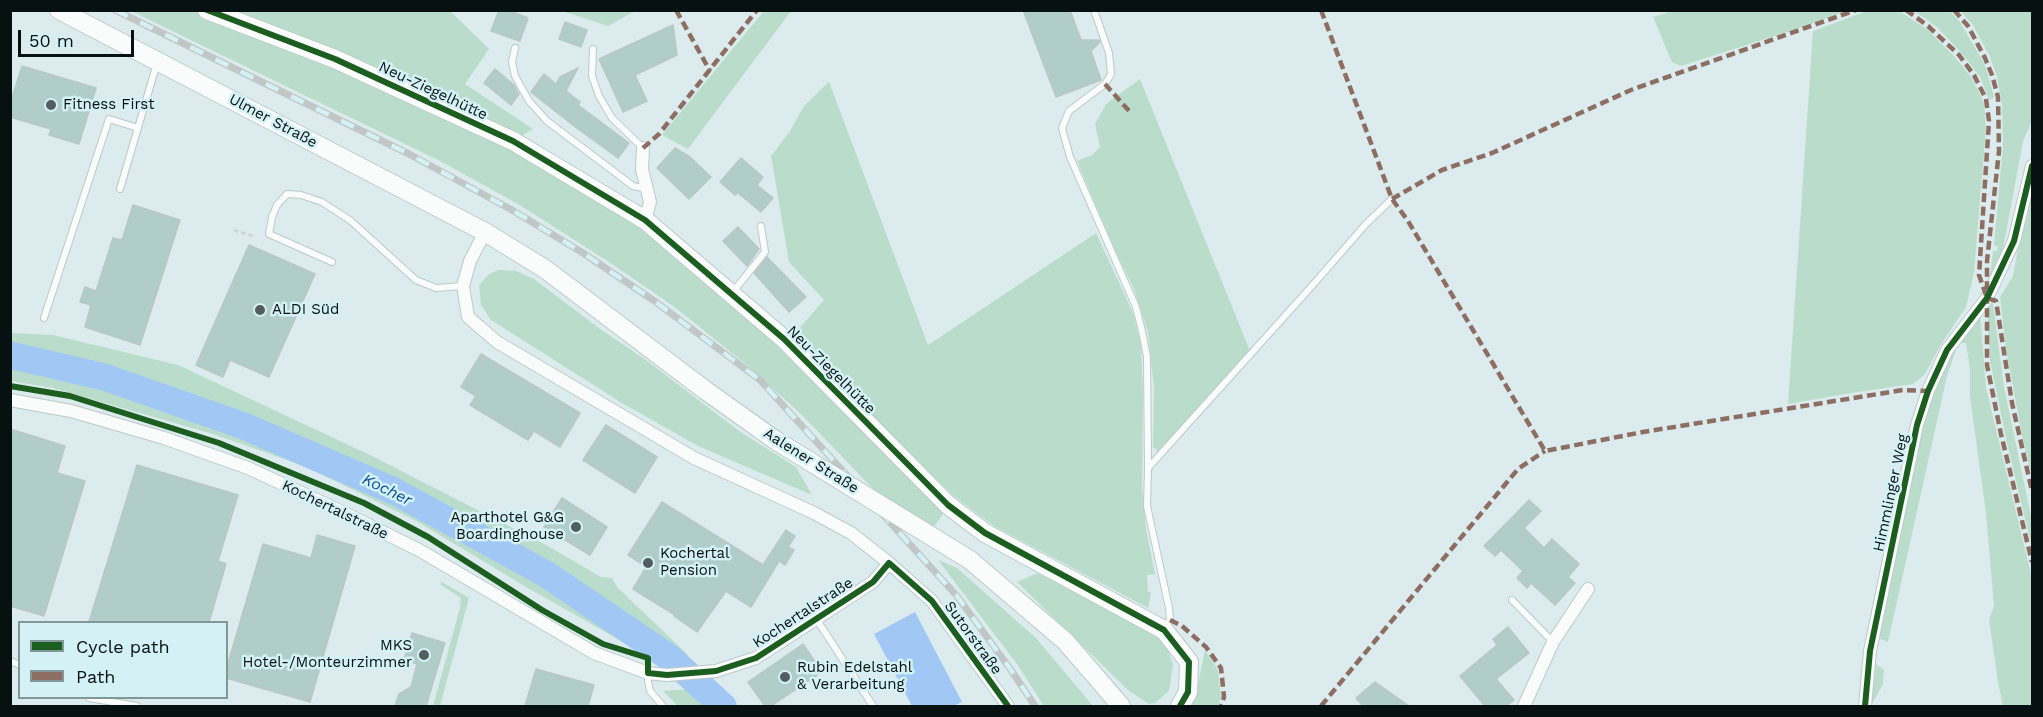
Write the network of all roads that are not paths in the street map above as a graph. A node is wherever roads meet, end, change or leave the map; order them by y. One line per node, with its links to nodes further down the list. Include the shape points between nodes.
1 (59, 10): 6 (street, Ulmer Straße)
2 (207, 10): 13 (street, Neu-Ziegelhütte, via 335,59 513,141)
3 (1094, 10): 21 (lane, via 1112,74 1105,84 1069,111 1062,128 1070,157 1136,307 1147,357)
4 (515, 48): 11 (lane, via 515,76 529,101 547,120 633,186)
5 (593, 49): 8 (lane, via 592,76 599,96 612,118)
6 (158, 61): 7 (lane); 15 (street, Ulmer Straße)
7 (138, 128): 10 (lane); 19 (lane, via 109,119)
8 (643, 148): 11 (street, via 642,169)
9 (2032, 166): 37 (street, Himmlinger Weg, via 2014,241 1987,298 1947,350 1917,425 1870,651)
10 (120, 189)
11 (647, 189): 13 (street, via 650,202)
12 (1392, 199): 21 (lane)
13 (645, 220): 18 (street, Neu-Ziegelhütte)
14 (761, 226): 18 (lane, via 765,252)
15 (485, 232): 17 (street); 35 (street, Aalener Straße, bridge, via 545,269 775,440 970,560 1065,641)
16 (332, 262): 17 (lane, via 269,234 277,205 287,194 322,202 351,221 416,280 436,288)
17 (463, 286): 22 (street, via 468,317 497,342 693,458 851,533)
18 (732, 293): 26 (street, Neu-Ziegelhütte, via 784,339 948,505 985,533)
19 (44, 318)
20 (10, 400): 28 (street, Kochertalstraße, via 71,411 248,468 419,550 594,653)
21 (1148, 468): 26 (lane, via 1148,506 1169,608 1170,620)
22 (889, 562): 25 (street, Kochertalstraße, via 873,582); 34 (street, Sutorstraße, via 932,602)
23 (1588, 589): 27 (street)
24 (1512, 600): 27 (lane)
25 (817, 620): 28 (street, Kochertalstraße, via 756,657 716,671); 33 (lane)
26 (1164, 630): 36 (street, Neu-Ziegelhütte, via 1189,662 1188,692)
27 (1553, 642): 30 (street)
28 (648, 673): 32 (lane, via 650,691)
29 (96, 699): 31 (lane)
30 (1529, 704)
31 (137, 706)
32 (663, 706)
33 (873, 706)
34 (1008, 706)
35 (1121, 706)
36 (1180, 706)
37 (1866, 706)

